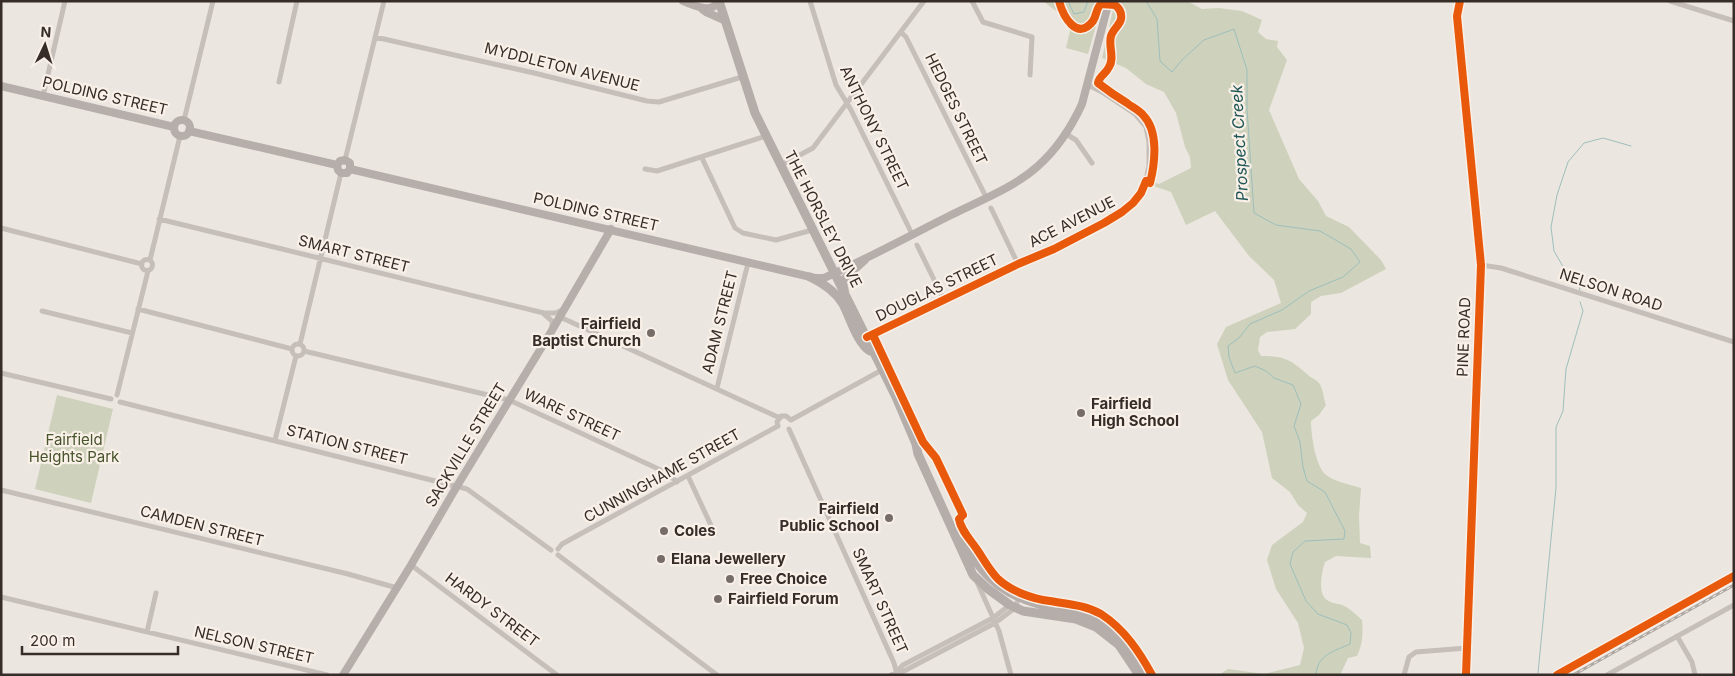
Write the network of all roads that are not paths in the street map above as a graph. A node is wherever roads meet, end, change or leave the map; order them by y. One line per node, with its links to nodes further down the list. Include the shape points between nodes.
1 (65, 1): 23 (street)
2 (214, 1): 25 (street)
3 (298, 1): 20 (street)
4 (384, 1): 17 (street)
5 (684, 1): 13 (main road)
6 (719, 1): 13 (main road, via 712,8); 14 (main road, THE HORSLEY DRIVE)
7 (810, 1): 24 (street, ANTHONY STREET, via 836,85)
8 (924, 1): 16 (street)
9 (972, 1): 18 (street, via 984,22 1032,37)
10 (1460, 1): 53 (main road, PINE ROAD, via 1457,16)
11 (1670, 1): 15 (street)
12 (1108, 4): 21 (main road, POLDING STREET)
13 (700, 8): 14 (main road)
14 (724, 20): 19 (main road, THE HORSLEY DRIVE)
15 (1734, 21)
16 (901, 32): 24 (street); 39 (street, HEDGES STREET)
17 (375, 37): 19 (street, MYDDLETON AVENUE, via 647,101 659,102); 32 (street)
18 (1030, 75)
19 (742, 77): 30 (main road, THE HORSLEY DRIVE)
20 (279, 82)
21 (1088, 85): 28 (main road, POLDING STREET); 52 (street, ACE AVENUE, via 1129,109 1143,122 1150,152 1145,185 1137,199 1122,212 1054,249)
22 (1, 86): 23 (main road, POLDING STREET)
23 (43, 96): 26 (main road, POLDING STREET)
24 (846, 103): 35 (street, via 813,148); 45 (street, ANTHONY STREET)
25 (184, 120): 26 (main road); 27 (main road, via 189,124)
26 (174, 127): 29 (main road)
27 (189, 131): 29 (main road); 34 (main road)
28 (1066, 134): 33 (street, via 1076,140); 39 (main road, POLDING STREET, via 1037,167)
29 (180, 136): 41 (street)
30 (766, 136): 31 (street); 35 (main road, THE HORSLEY DRIVE)
31 (702, 158): 37 (street, via 657,171); 44 (street, via 735,228 743,233 776,240)
32 (345, 160): 34 (main road); 36 (main road, via 350,163)
33 (1092, 163)
34 (337, 165): 38 (main road)
35 (781, 165): 44 (main road, THE HORSLEY DRIVE)
36 (350, 169): 38 (main road); 43 (main road, POLDING STREET)
37 (645, 169)
38 (342, 173): 48 (street)
39 (986, 197): 45 (main road, POLDING STREET)
40 (991, 208): 52 (street)
41 (159, 219): 48 (street, SMART STREET); 49 (street)
42 (1, 228): 51 (street)
43 (612, 229): 50 (main road, POLDING STREET); 59 (main road, SACKVILLE STREET)
44 (812, 230): 55 (main road, THE HORSLEY DRIVE)
45 (912, 234): 47 (main road, POLDING STREET)
46 (917, 245): 58 (street)
47 (868, 256): 55 (main road, POLDING STREET); 57 (main road, via 845,278)
48 (320, 258): 62 (street, SMART STREET); 68 (street)
49 (150, 260): 51 (street); 54 (street, via 153,266)
50 (748, 263): 56 (main road, POLDING STREET); 75 (street, ADAM STREET)
51 (142, 264): 54 (street, via 143,269)
52 (1018, 264): 58 (street, DOUGLAS STREET)
53 (1480, 265): 67 (street, NELSON ROAD, via 1501,268); 105 (main road, PINE ROAD)
54 (148, 270): 60 (street)
55 (834, 273): 56 (main road, POLDING STREET, via 820,278); 57 (main road, THE HORSLEY DRIVE)
56 (810, 277): 71 (main road, via 832,290 842,302 866,349)
57 (845, 292): 66 (main road, THE HORSLEY DRIVE)
58 (944, 300): 66 (street, DOUGLAS STREET)
59 (567, 306): 62 (street, via 556,313); 63 (main road, SACKVILLE STREET)
60 (138, 309): 65 (street); 69 (street)
61 (42, 311): 65 (street)
62 (544, 313): 64 (street, via 552,320)
63 (560, 317): 64 (main road, SACKVILLE STREET); 75 (street)
64 (551, 332): 78 (main road, SACKVILLE STREET)
65 (132, 333): 76 (street)
66 (867, 338): 71 (main road, THE HORSLEY DRIVE)
67 (1734, 342)
68 (300, 344): 69 (street, via 294,344); 70 (street)
69 (292, 348): 72 (street)
70 (304, 351): 72 (street); 78 (street, WARE STREET)
71 (874, 354): 73 (main road, THE HORSLEY DRIVE)
72 (296, 356): 84 (street)
73 (882, 370): 81 (street); 85 (main road, THE HORSLEY DRIVE)
74 (1, 373): 77 (street)
75 (717, 388): 80 (street)
76 (116, 395): 77 (street); 79 (street)
77 (111, 400): 79 (street, via 115,404)
78 (509, 400): 87 (street, WARE STREET, via 664,472); 88 (main road, SACKVILLE STREET)
79 (120, 402): 84 (street, STATION STREET)
80 (780, 418): 81 (street, via 786,416); 82 (street)
81 (791, 420): 83 (street)
82 (778, 426): 83 (street); 86 (street, CUNNINGHAME STREET)
83 (788, 429): 106 (street, SMART STREET, via 894,663)
84 (275, 440): 88 (street, STATION STREET)
85 (916, 444): 95 (main road, THE HORSLEY DRIVE); 99 (main road, THE HORSLEY DRIVE, via 923,452 980,568 994,582)
86 (688, 476): 87 (street, CUNNINGHAME STREET); 90 (street)
87 (677, 482): 91 (street, CUNNINGHAME STREET)
88 (457, 486): 92 (street, STATION STREET, via 467,489); 94 (main road, SACKVILLE STREET)
89 (1, 490): 96 (street, CAMDEN STREET)
90 (715, 534)
91 (558, 548): 92 (street); 93 (street)
92 (551, 550): 93 (street, via 552,555)
93 (558, 555): 110 (street)
94 (411, 565): 96 (main road, SACKVILLE STREET); 109 (street, HARDY STREET)
95 (973, 575): 101 (main road, THE HORSLEY DRIVE); 102 (street)
96 (397, 588): 108 (main road, SACKVILLE STREET)
97 (156, 593): 103 (street)
98 (1, 597): 103 (street, NELSON STREET)
99 (1019, 597): 101 (street); 113 (main road, THE HORSLEY DRIVE, via 1088,615 1110,627 1128,646)
100 (1734, 605): 104 (street)
101 (1012, 607): 102 (street); 112 (main road, THE HORSLEY DRIVE, via 1076,619 1096,627 1128,655)
102 (994, 620): 106 (street, via 903,665); 111 (street)
103 (147, 632): 107 (street, NELSON STREET)
104 (1677, 636): 116 (street); 117 (street, via 1692,662)
105 (1467, 648): 114 (street, via 1416,652 1409,657); 115 (main road, PINE ROAD)
106 (894, 674)
107 (327, 675)
108 (343, 675)
109 (557, 675)
110 (717, 675)
111 (1011, 675)
112 (1139, 675)
113 (1146, 675)
114 (1404, 675)
115 (1466, 675)
116 (1607, 675)
117 (1695, 675)

